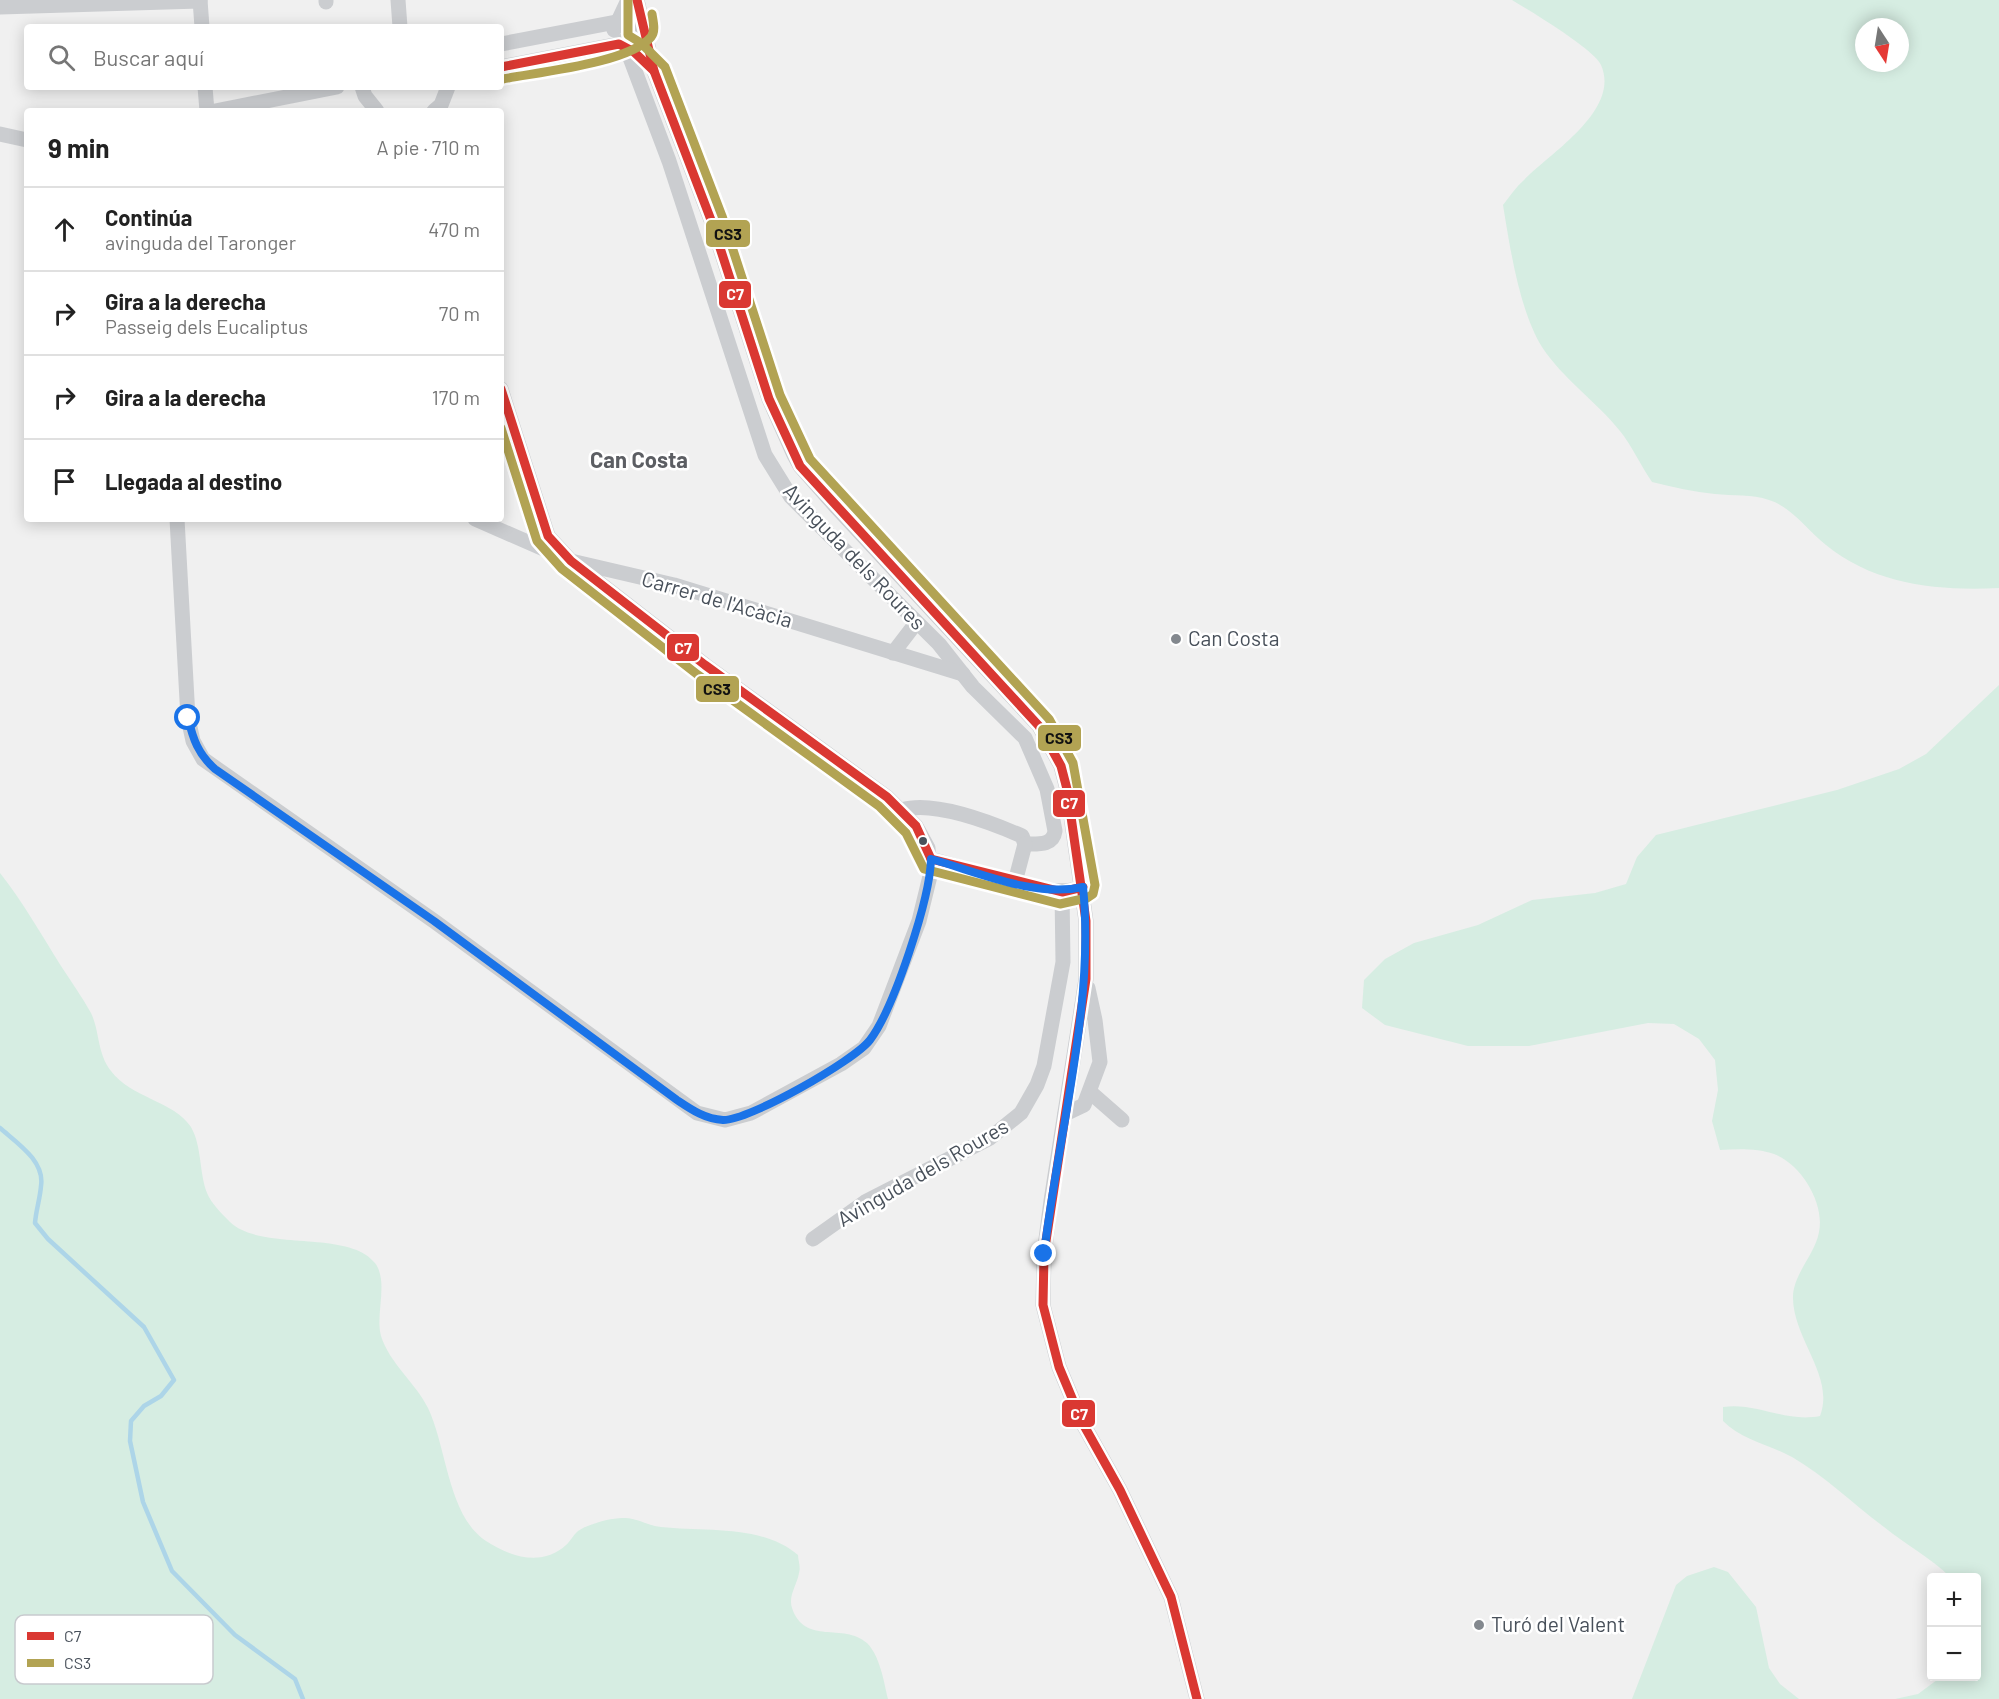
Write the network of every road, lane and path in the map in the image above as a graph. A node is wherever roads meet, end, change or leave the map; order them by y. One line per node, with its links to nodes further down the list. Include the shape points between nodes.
1 (200, 0): 6 (street); 8 (street)
2 (398, 0): 9 (street)
3 (616, 0): 7 (street)
4 (628, 0): 7 (street)
5 (637, 0): 10 (street)
6 (0, 7)
7 (616, 22): 10 (street); 11 (street); 12 (street, Avinguda dels Roures, via 614,33)
8 (202, 24)
9 (400, 24)
10 (642, 29): 12 (street); 14 (street)
11 (504, 43)
12 (622, 45): 13 (street); 14 (street); 29 (street, Avinguda dels Roures, via 669,161 765,454 791,496)
13 (504, 67)
14 (654, 71): 36 (street, via 708,210 770,399 794,455 837,508 1039,726 1061,766)
15 (205, 90): 19 (street)
16 (322, 90): 20 (street)
17 (363, 90): 21 (street)
18 (447, 90): 22 (street)
19 (207, 108)
20 (230, 108)
21 (374, 108)
22 (438, 108)
23 (0, 134): 24 (street)
24 (24, 139)
25 (504, 398): 28 (street, via 548,536)
26 (177, 522): 34 (street, via 188,718 193,741 203,759 697,1113 725,1120 751,1113 864,1048 879,1026 907,953 928,892)
27 (482, 522): 28 (street, Carrer de l'Acàcia)
28 (571, 561): 30 (street, Carrer de l'Acàcia, via 674,585); 32 (street)
29 (916, 623): 30 (street); 31 (street, Avinguda dels Roures)
30 (892, 653): 31 (street, Carrer de l'Acàcia)
31 (963, 674): 33 (street, Avinguda dels Roures, via 1025,738 1047,789 1054,837 1048,843)
32 (902, 810): 33 (street, via 916,806 973,818 1022,836); 34 (street, via 923,838)
33 (1025, 844): 35 (street)
34 (931, 859): 35 (street)
35 (1015, 882): 37 (street)
36 (1083, 887): 37 (street); 38 (street)
37 (1062, 892): 42 (street, Avinguda dels Roures, via 1064,962 1044,1066 1021,1113 990,1138 866,1202)
38 (1086, 979): 39 (street, via 1100,1062); 40 (street)
39 (1090, 1092): 40 (street, via 1084,1105); 41 (street)
40 (1065, 1114): 43 (street, via 1044,1254 1043,1305 1059,1367 1082,1422 1120,1490 1171,1597)
41 (1122, 1120)
42 (813, 1239)
43 (1197, 1699)

